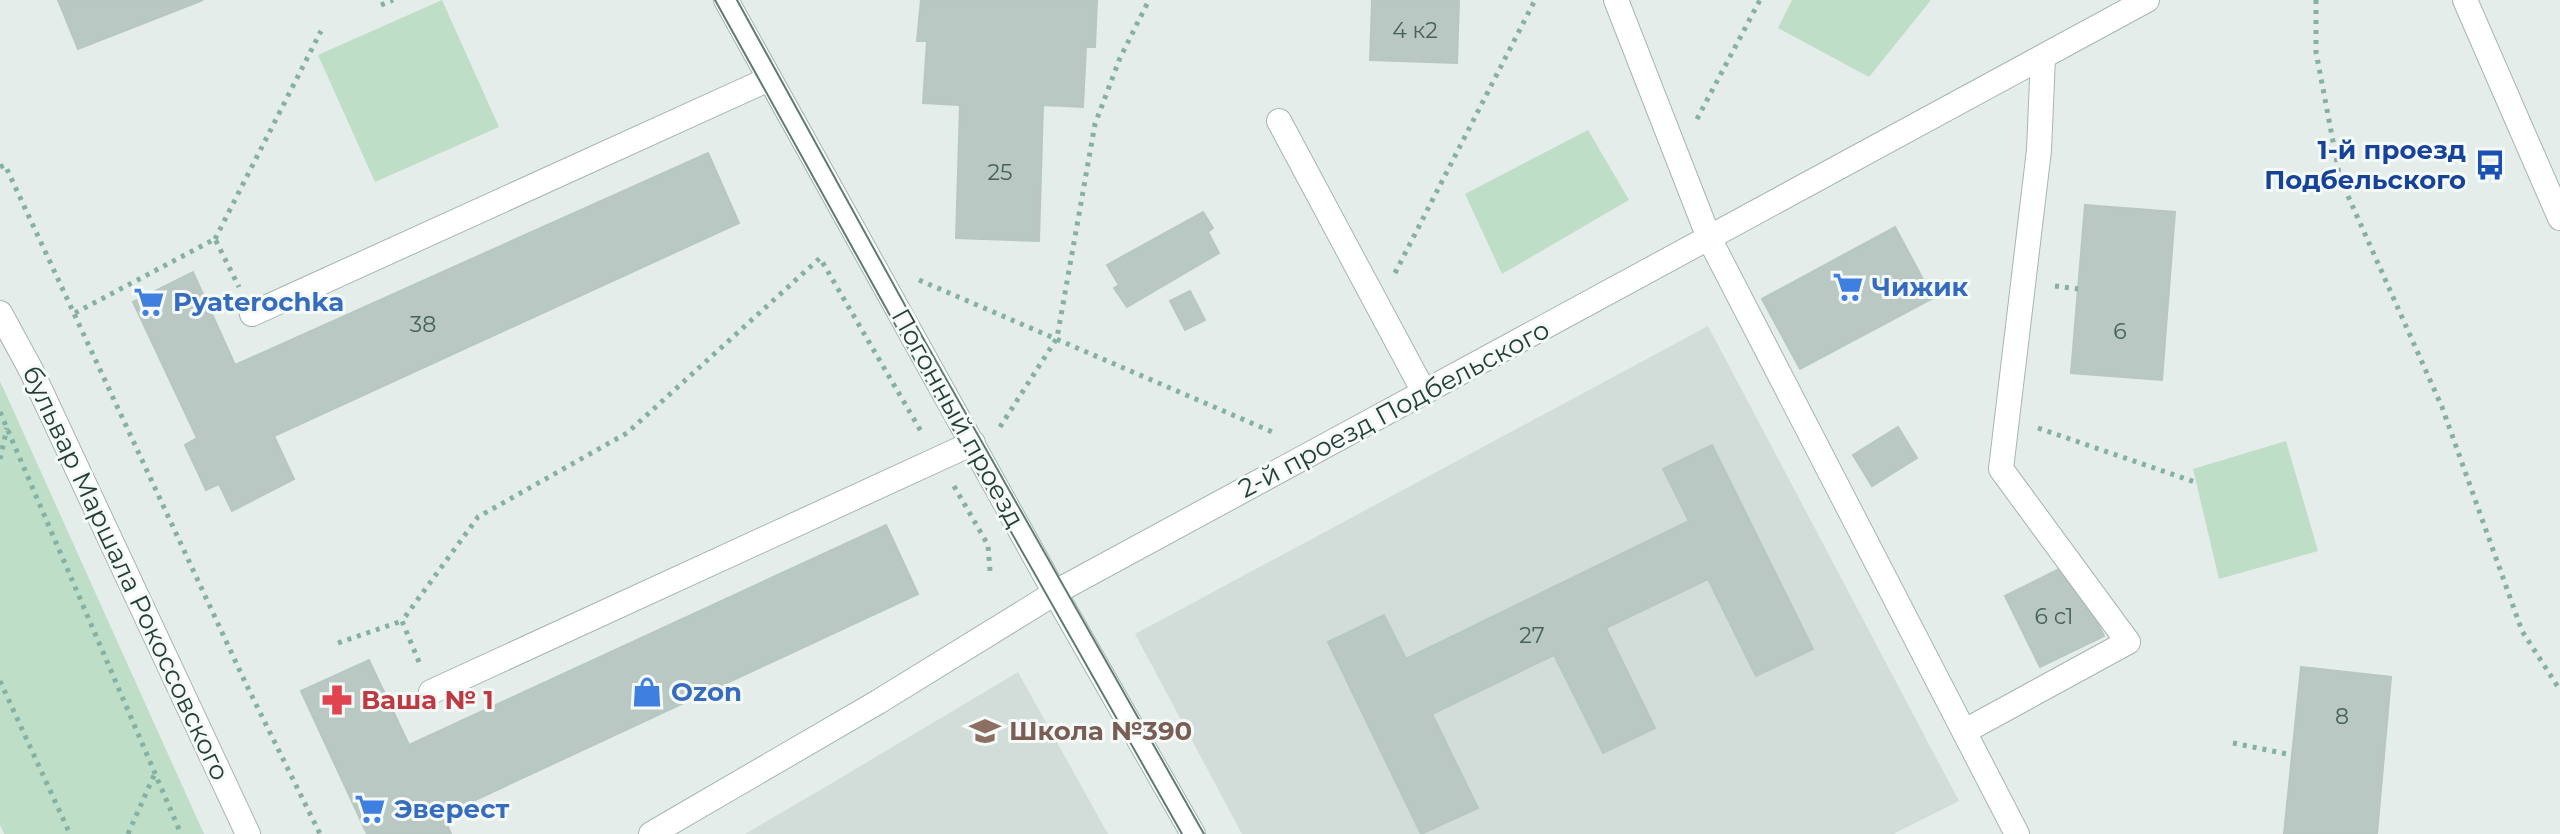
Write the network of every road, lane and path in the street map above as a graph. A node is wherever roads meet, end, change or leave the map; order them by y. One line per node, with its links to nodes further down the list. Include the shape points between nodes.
1 (393, 0): 10 (path)
2 (726, 0): 13 (street, Погонный проезд)
3 (1149, 0): 25 (path, via 1095,124)
4 (1535, 0): 21 (path)
5 (1616, 0): 15 (street)
6 (1760, 0): 15 (path)
7 (2147, 0): 12 (street, 2-й проезд Подбельского)
8 (2316, 0): 41 (path, via 2316,52 2340,178 2442,407 2522,631)
9 (2465, 0): 17 (street)
10 (381, 5)
11 (321, 31): 19 (path)
12 (2043, 57): 18 (street, 2-й проезд Подбельского); 28 (street, via 2039,150)
13 (769, 79): 24 (street); 32 (street, Погонный проезд)
14 (1279, 121): 21 (street)
15 (1678, 159): 18 (street)
16 (0, 167): 23 (path, via 5,165)
17 (2560, 218)
18 (1709, 238): 26 (street, 2-й проезд Подбельского); 43 (street)
19 (215, 239): 23 (path); 24 (path)
20 (914, 278): 25 (path)
21 (1378, 307): 26 (street)
22 (0, 313): 50 (street, бульвар Маршала Рокоссовского)
23 (75, 313): 51 (path)
24 (252, 314)
25 (1057, 338): 30 (path); 31 (path)
26 (1424, 392): 37 (street, 2-й проезд Подбельского)
27 (0, 412): 29 (path)
28 (2007, 417): 35 (path); 43 (street, via 2001,469 2128,642)
29 (7, 427): 33 (path); 46 (path)
30 (1000, 427)
31 (1279, 434)
32 (973, 443): 34 (street); 37 (street, Погонный проезд)
33 (0, 459)
34 (938, 459): 36 (path, via 988,545); 38 (path, via 820,258 627,433 478,517); 42 (street)
35 (2195, 482)
36 (990, 571)
37 (1055, 593): 52 (street, 2-й проезд Подбельского); 53 (street, Погонный проезд)
38 (402, 621): 39 (path); 42 (path)
39 (338, 643)
40 (0, 681): 47 (path)
41 (2560, 690)
42 (431, 692)
43 (1965, 731): 54 (street)
44 (2233, 743): 45 (path)
45 (2292, 755)
46 (155, 773): 48 (path); 49 (path)
47 (70, 834)
48 (128, 834)
49 (181, 834)
50 (248, 834)
51 (320, 834)
52 (651, 834)
53 (1193, 834)
54 (2017, 834)

